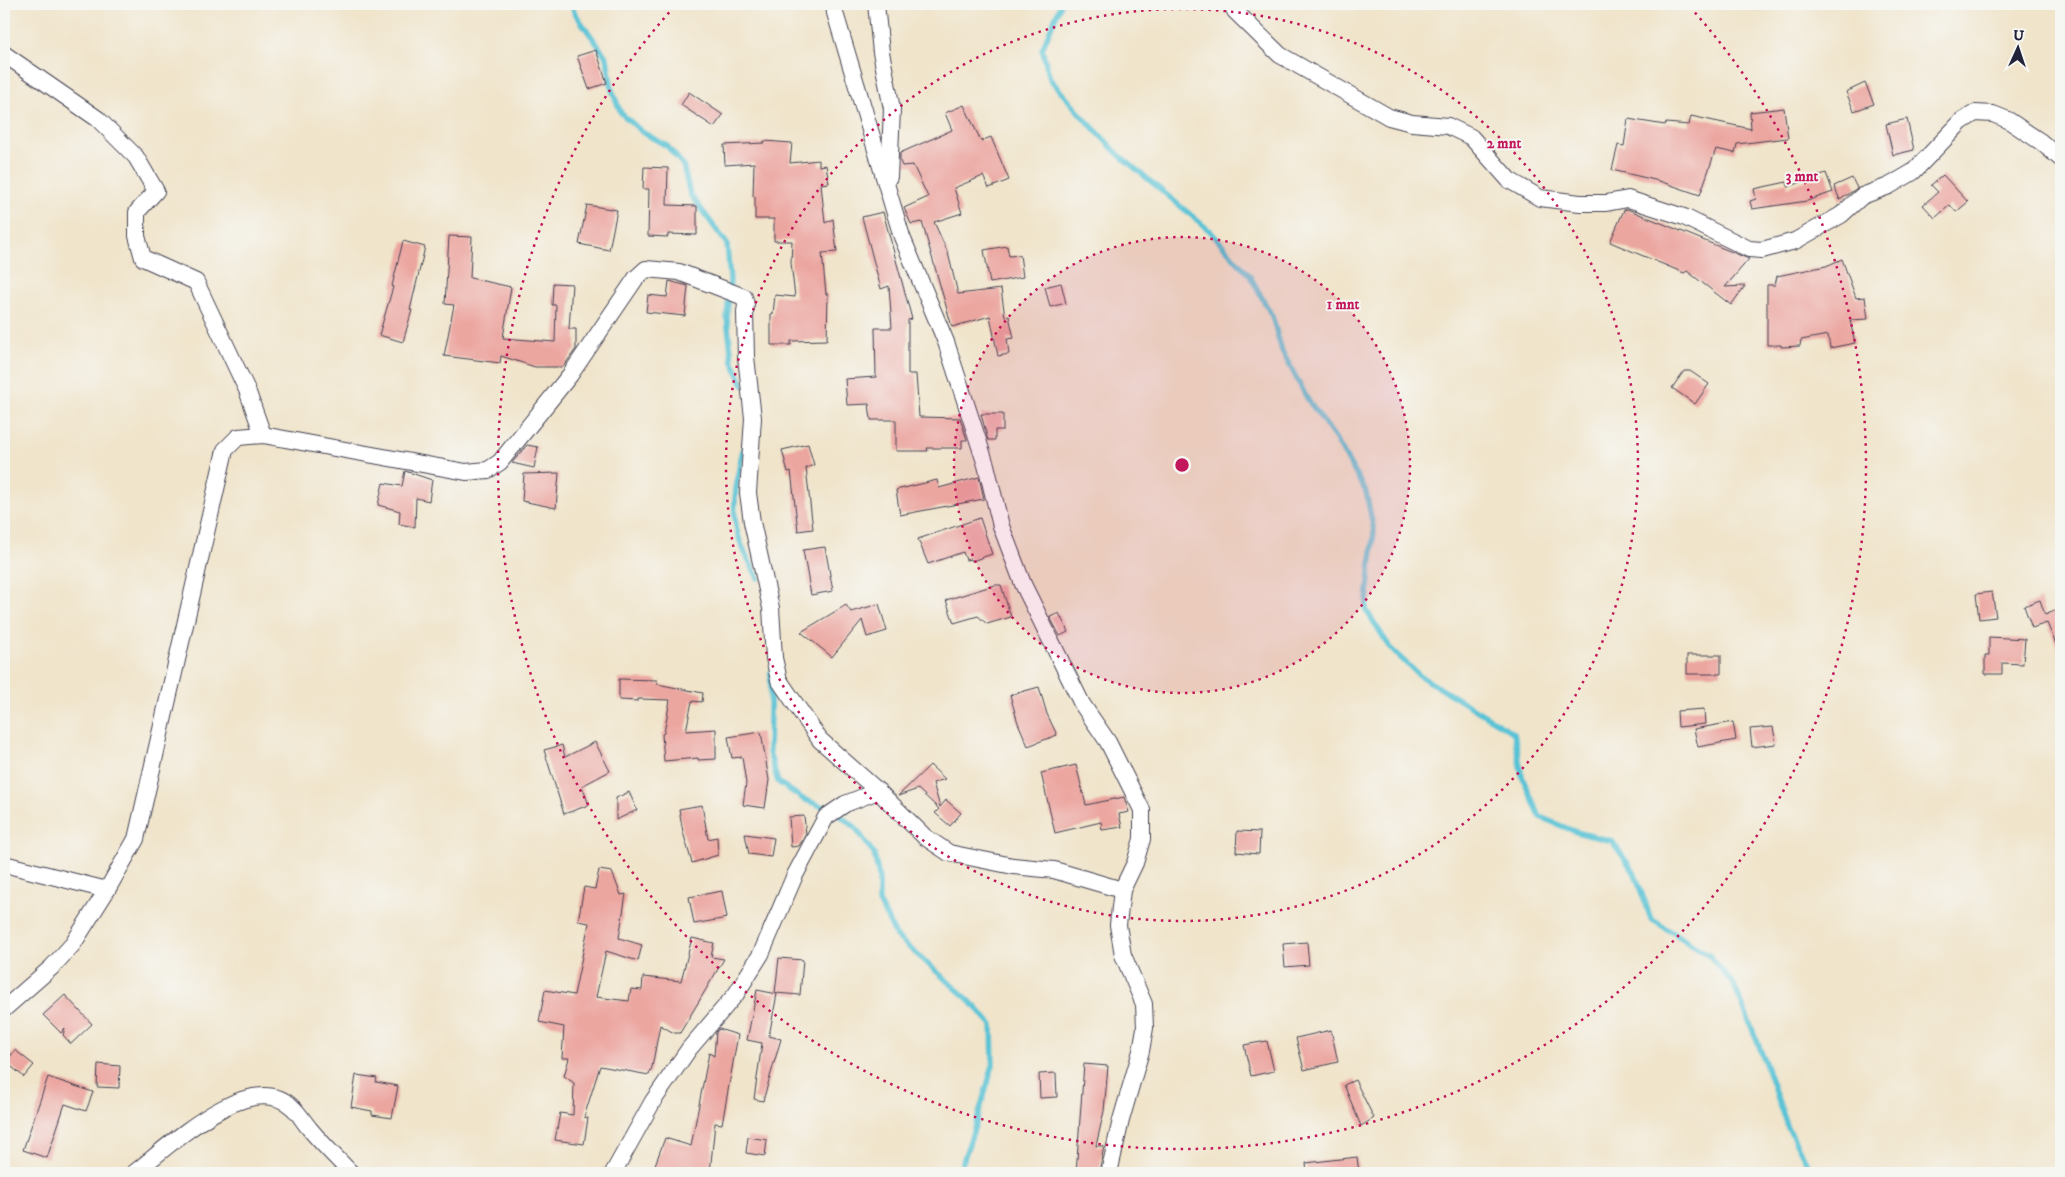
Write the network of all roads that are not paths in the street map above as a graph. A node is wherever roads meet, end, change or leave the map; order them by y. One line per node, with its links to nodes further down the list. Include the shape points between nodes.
1 (834, 4): 6 (street)
2 (876, 4): 6 (street, via 892,109)
3 (1232, 4): 5 (street, via 1235,11 1280,55 1389,117 1448,126 1471,138 1509,180 1540,198 1580,203 1628,199 1684,218 1749,249 1762,250 1795,241 1841,215 1862,196 1889,186 1912,172 1961,122 1975,113 1993,114 2008,120)
4 (4, 54): 7 (street, via 98,120 136,157 156,191 136,212 137,236 143,258 196,282 247,390)
5 (2061, 159)
6 (888, 190): 11 (street, via 902,237 946,342 986,465 1001,526 1023,584 1082,704 1108,742 1142,810 1142,839)
7 (263, 435): 8 (street, via 466,472 488,470 500,462 570,375 636,278 646,270 679,272 744,297 753,418 748,493 771,608 774,658 779,680 820,740); 10 (street, via 238,437 225,450 136,839)
8 (878, 791): 11 (street, via 925,837 949,853 1013,866 1054,870); 15 (street, via 845,804 826,817 761,954 736,994 689,1050 653,1101)
9 (4, 864): 10 (street)
10 (107, 890): 12 (street, via 73,944)
11 (1122, 890): 16 (street, via 1118,926 1123,955 1144,1004 1145,1028)
12 (4, 1009)
13 (134, 1173): 14 (street, via 175,1139 217,1111 248,1098 268,1095 292,1106)
14 (351, 1173)
15 (613, 1173)
16 (1109, 1173)

